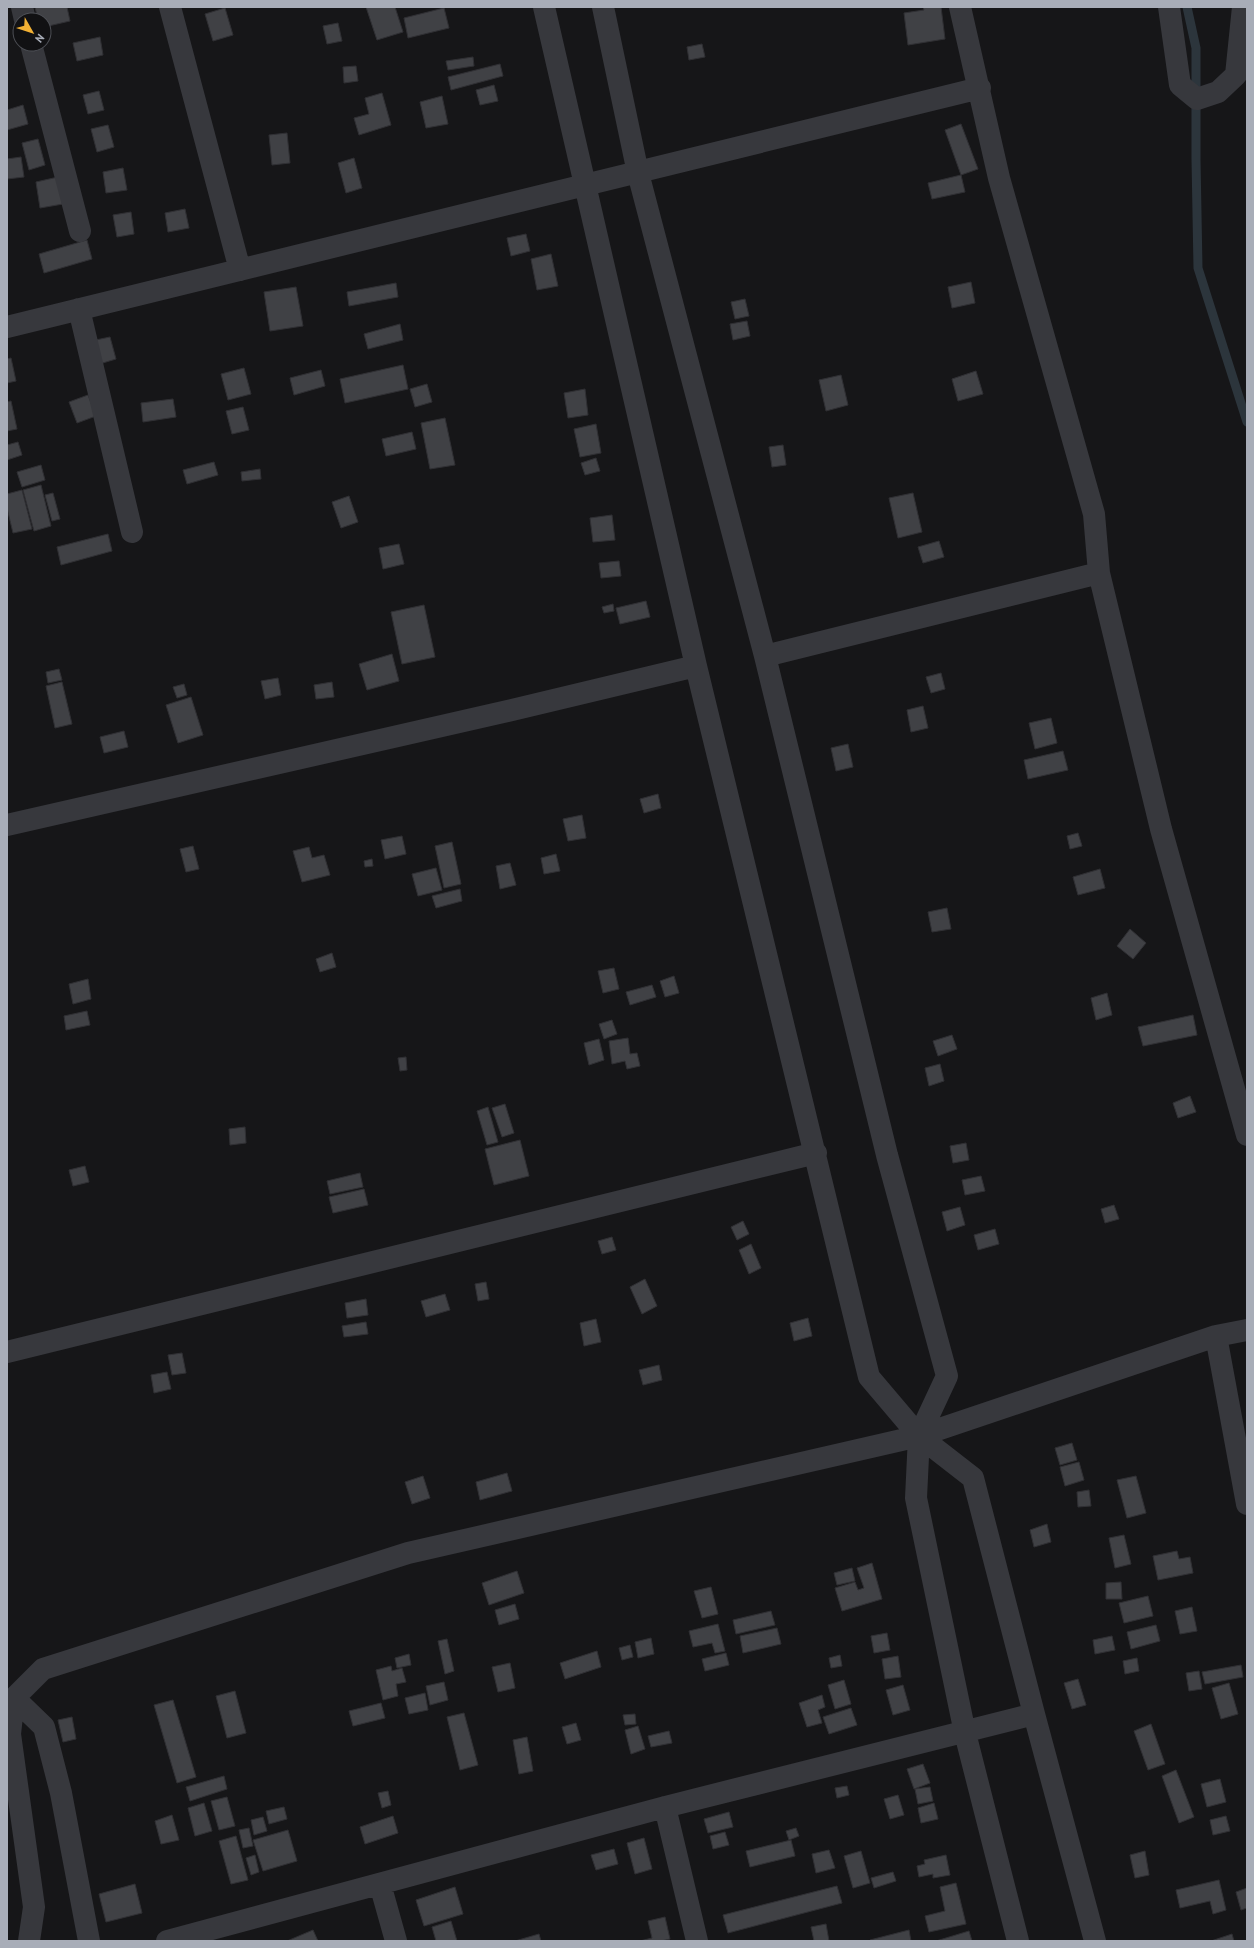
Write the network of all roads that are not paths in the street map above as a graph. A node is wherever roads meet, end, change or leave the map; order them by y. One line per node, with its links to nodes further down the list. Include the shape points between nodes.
1 (170, 7): 12 (street)
2 (544, 7): 10 (street)
3 (603, 7): 9 (street)
4 (960, 7): 8 (street)
5 (1169, 7): 6 (street, via 1180,85 1197,99 1218,92 1236,75)
6 (1243, 7)
7 (34, 52): 11 (street)
8 (980, 88): 9 (street); 16 (street, via 999,178 1094,514)
9 (638, 173): 10 (street); 17 (street)
10 (585, 184): 12 (street); 18 (street)
11 (80, 231)
12 (240, 270): 13 (street)
13 (79, 310): 14 (street); 15 (street)
14 (7, 327)
15 (132, 532)
16 (1099, 573): 17 (street); 20 (street, via 1161,829)
17 (765, 656): 25 (street, via 887,1155 947,1376)
18 (696, 666): 19 (street); 21 (street)
19 (7, 825)
20 (1247, 1135)
21 (816, 1154): 24 (street); 25 (street, via 869,1376)
22 (1247, 1330): 23 (street)
23 (1216, 1336): 25 (street); 26 (street)
24 (7, 1352)
25 (919, 1436): 27 (street, via 408,1553 43,1669); 28 (street, via 974,1478); 29 (street, via 916,1498)
26 (1247, 1504)
27 (14, 1698): 32 (street, via 10,1734 34,1907); 33 (street, via 44,1727 61,1793)
28 (1034, 1714): 29 (street); 38 (street)
29 (965, 1733): 30 (street); 37 (street)
30 (665, 1807): 31 (street); 36 (street)
31 (380, 1884): 34 (street); 35 (street)
32 (29, 1941)
33 (89, 1941)
34 (167, 1941)
35 (396, 1941)
36 (698, 1941)
37 (1018, 1941)
38 (1095, 1941)

